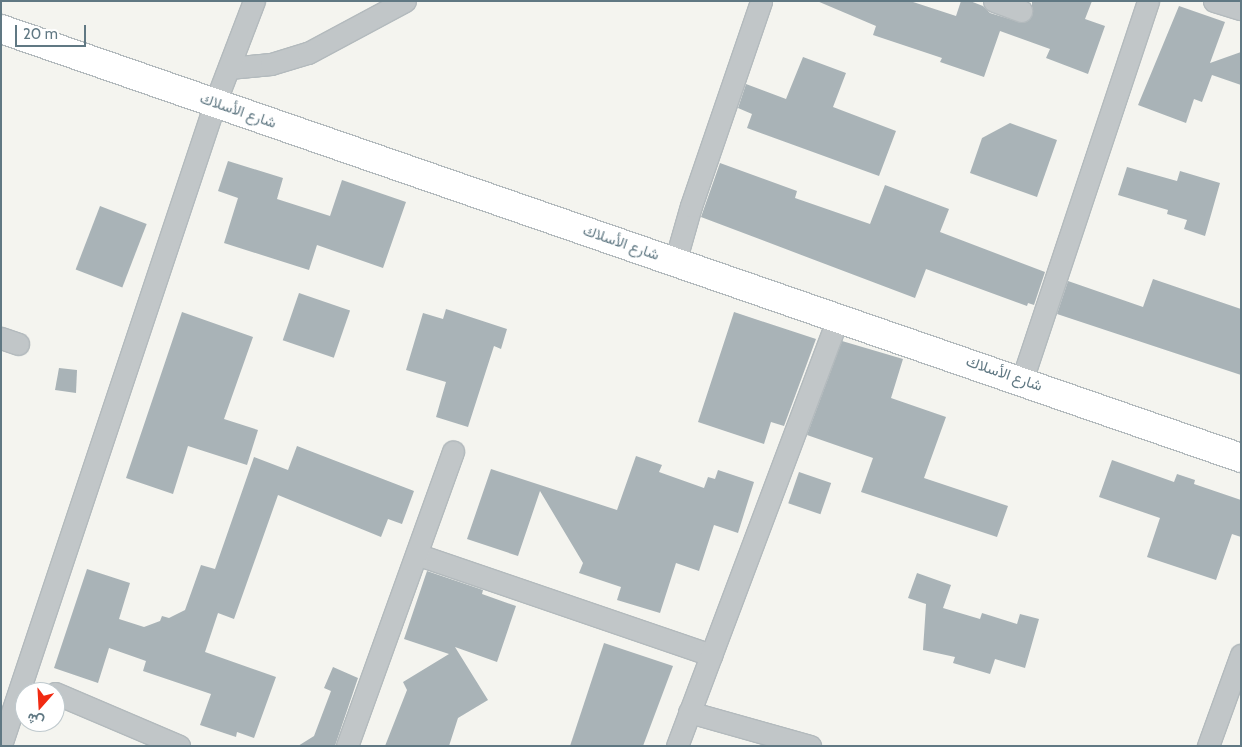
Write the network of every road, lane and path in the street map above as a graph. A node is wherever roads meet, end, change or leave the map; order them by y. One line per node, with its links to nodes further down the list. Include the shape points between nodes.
1 (254, 1): 10 (street)
2 (405, 1): 10 (street, via 308,53 270,64)
3 (762, 1): 12 (street)
4 (994, 1): 8 (street)
5 (1148, 1): 14 (street)
6 (1214, 1): 7 (street)
7 (1241, 9)
8 (1021, 11)
9 (1, 29): 11 (street, شارع الأسلاك)
10 (229, 68): 11 (street)
11 (215, 103): 12 (street, شارع الأسلاك); 20 (street)
12 (676, 262): 13 (street, شارع الأسلاك)
13 (838, 317): 14 (street, شارع الأسلاك); 18 (street)
14 (1022, 380): 16 (street, شارع الأسلاك)
15 (454, 452): 17 (street)
16 (1241, 458)
17 (419, 555): 18 (street); 26 (street)
18 (711, 655): 23 (street)
19 (1241, 655): 29 (street)
20 (23, 679): 21 (street); 24 (street)
21 (30, 682)
22 (65, 697): 25 (street)
23 (689, 712): 27 (street); 28 (street)
24 (1, 745)
25 (179, 746)
26 (347, 746)
27 (677, 746)
28 (810, 746)
29 (1208, 746)

